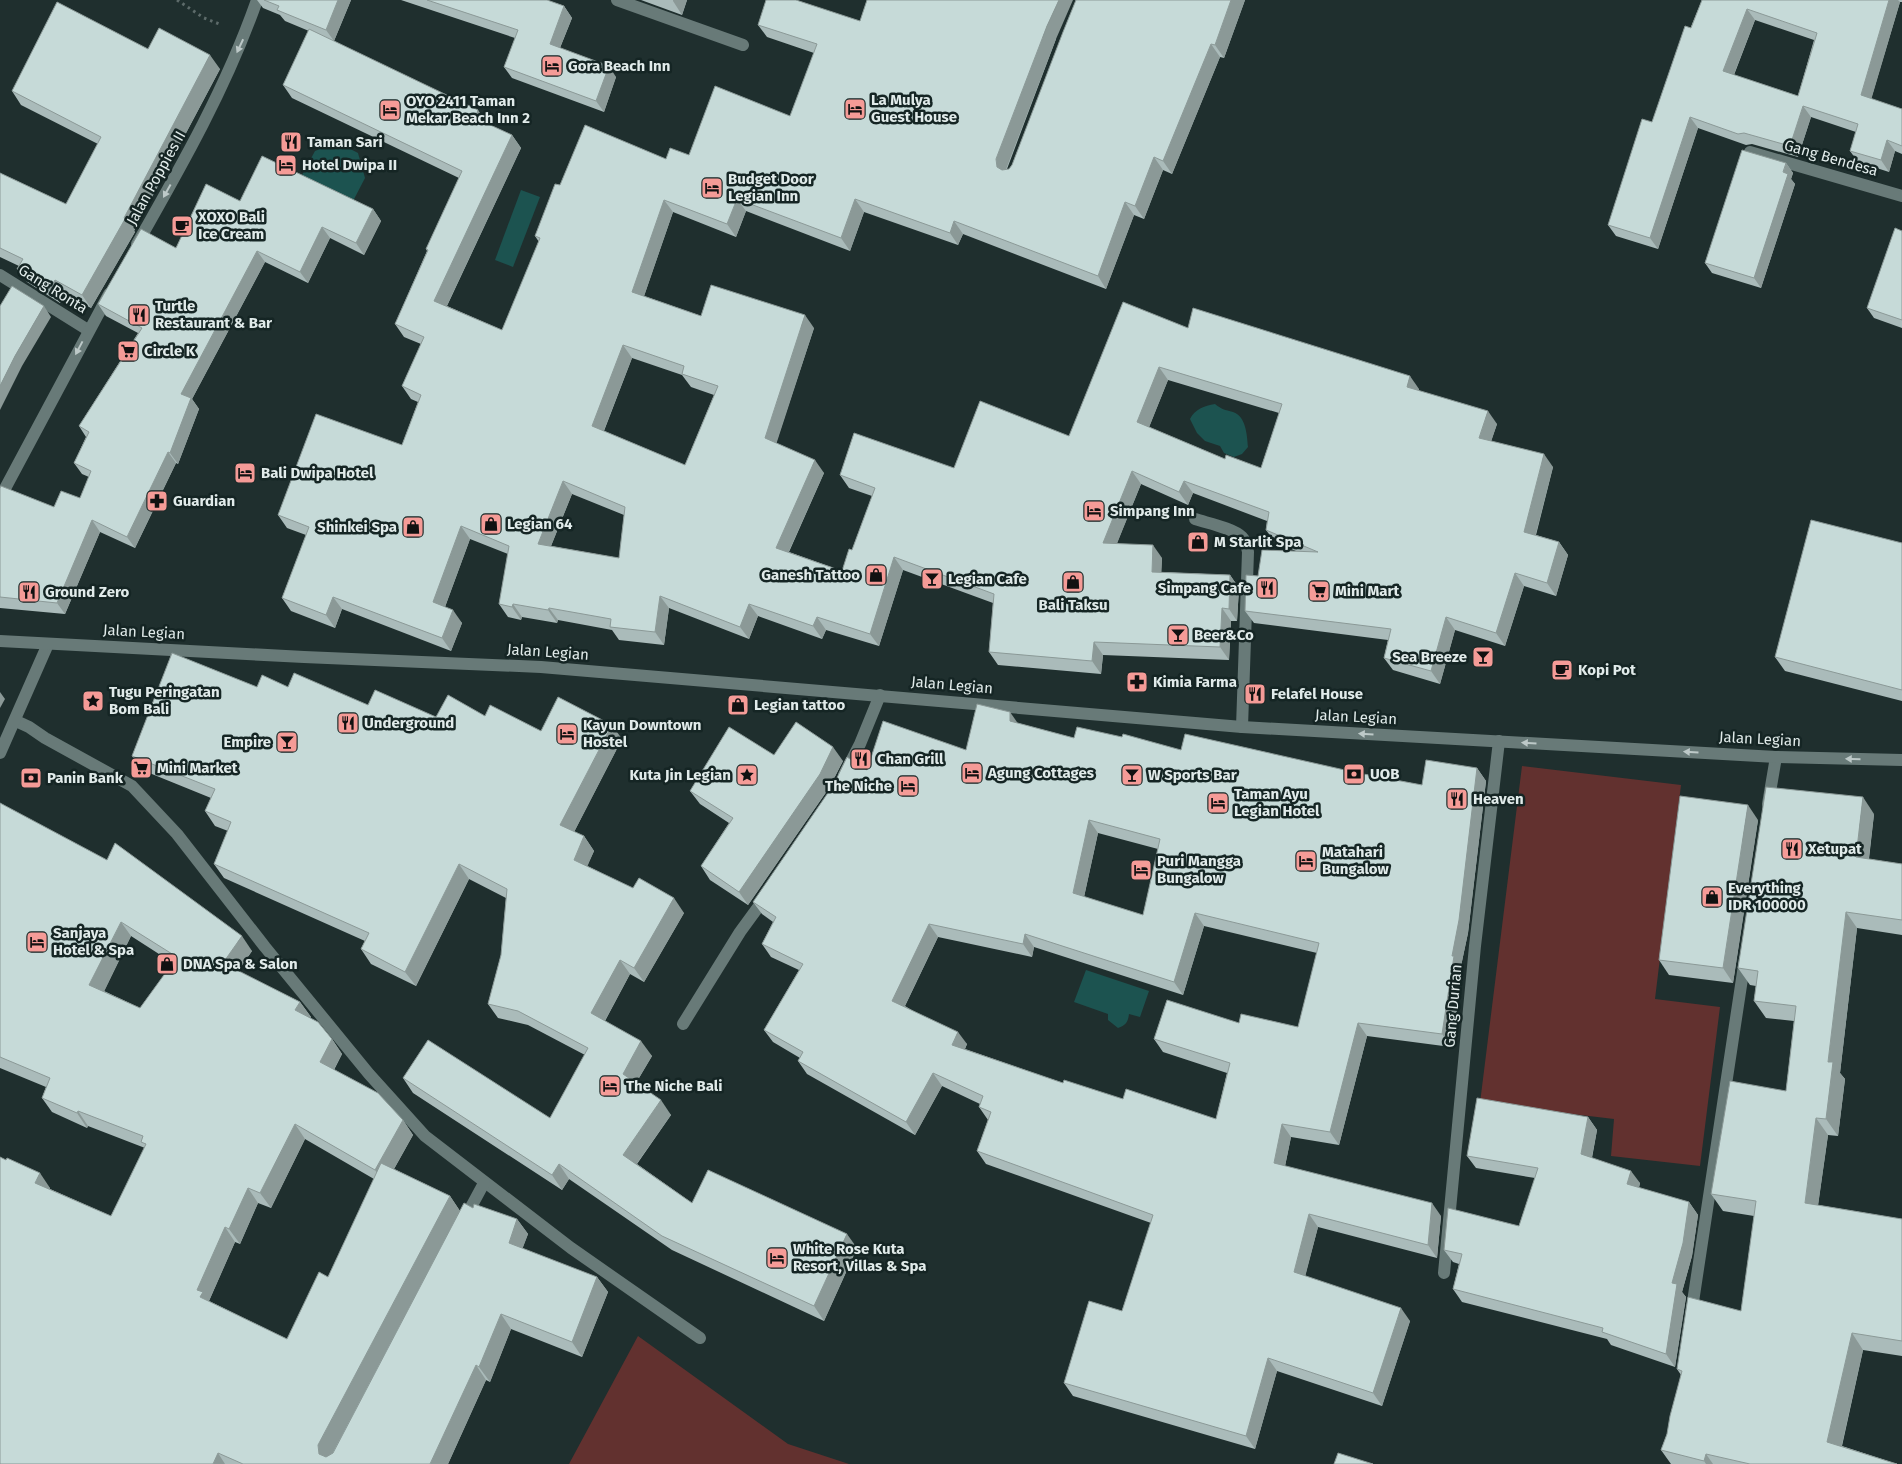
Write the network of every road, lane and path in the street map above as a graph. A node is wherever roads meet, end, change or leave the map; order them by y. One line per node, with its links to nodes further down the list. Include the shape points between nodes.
1 (177, 0): 4 (path, via 204,18)
2 (257, 0): 4 (street, Jalan Poppies II)
3 (617, 0): 5 (street)
4 (246, 34): 8 (street, Jalan Poppies II, one-way to 8, via 200,132)
5 (744, 45)
6 (1750, 152): 7 (street, Gang Bendesa)
7 (1902, 196)
8 (129, 258)
9 (0, 275): 11 (street, Gang Ronta)
10 (116, 282): 11 (street)
11 (88, 330): 12 (street, one-way to 12)
12 (0, 498)
13 (1195, 519): 18 (street, via 1229,530 1246,543)
14 (0, 641): 15 (street, Jalan Legian)
15 (48, 644): 16 (street, Jalan Legian, via 541,667); 17 (street)
16 (880, 695): 18 (street, Jalan Legian); 23 (street)
17 (16, 721): 20 (street); 28 (street, via 132,786 177,834 369,1074 425,1136)
18 (1242, 727): 19 (street, Jalan Legian, one-way to 18)
19 (1498, 741): 21 (street, Jalan Legian, one-way to 19); 30 (street, Gang Durian)
20 (0, 753)
21 (1776, 757): 22 (street, Jalan Legian, one-way to 21); 24 (street)
22 (1902, 760)
23 (840, 784)
24 (1767, 813)
25 (774, 884): 27 (street)
26 (1746, 950): 31 (street)
27 (683, 1024)
28 (484, 1183): 29 (street); 32 (street)
29 (456, 1235)
30 (1444, 1274)
31 (1689, 1331)
32 (700, 1338)

